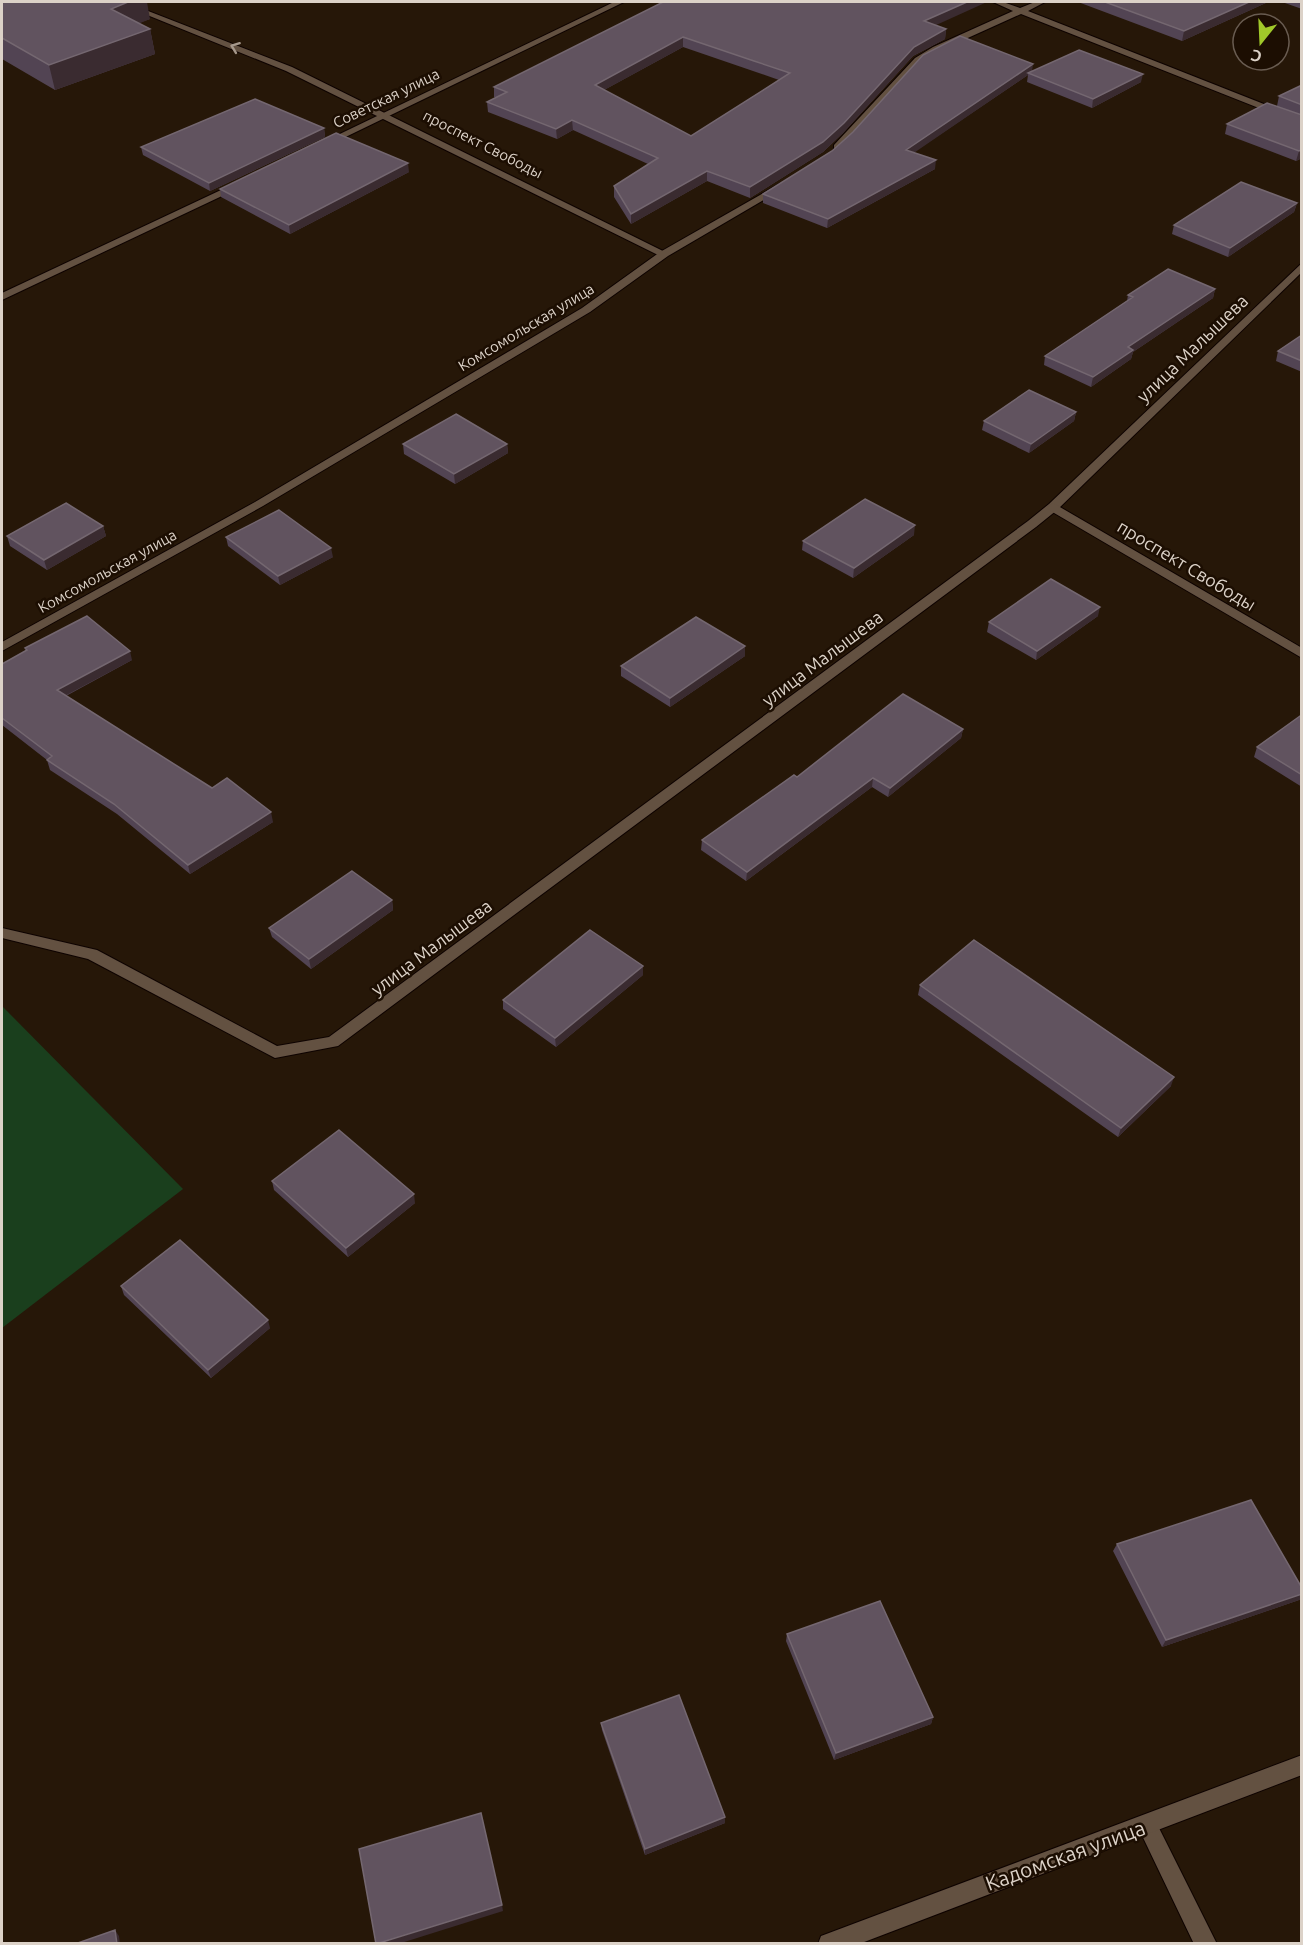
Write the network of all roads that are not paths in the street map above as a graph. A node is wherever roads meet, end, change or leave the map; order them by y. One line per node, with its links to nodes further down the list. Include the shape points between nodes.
1 (119, 2): 6 (street, проспект Свободы, one-way to 1, via 289,69)
2 (620, 2): 6 (street, Советская улица)
3 (997, 2): 5 (street)
4 (1041, 2): 5 (street)
5 (1020, 10): 7 (street); 9 (street, via 918,60)
6 (387, 115): 8 (street, Советская улица); 12 (street, проспект Свободы)
7 (1302, 122)
8 (316, 148)
9 (827, 156)
10 (251, 179): 14 (street)
11 (792, 180): 12 (street, Комсомольская улица)
12 (664, 254): 16 (street, Комсомольская улица, via 604,298 259,504)
13 (1302, 266): 15 (street, улица Малышева)
14 (2, 297)
15 (1053, 507): 17 (street, проспект Свободы); 18 (street, улица Малышева, via 333,1042 275,1052 92,954)
16 (2, 647)
17 (1302, 654)
18 (2, 933)
19 (1302, 1765): 20 (street, Кадомская улица)
20 (1147, 1825): 21 (street, Кадомская улица); 22 (street)
21 (829, 1944)
22 (1206, 1944)

